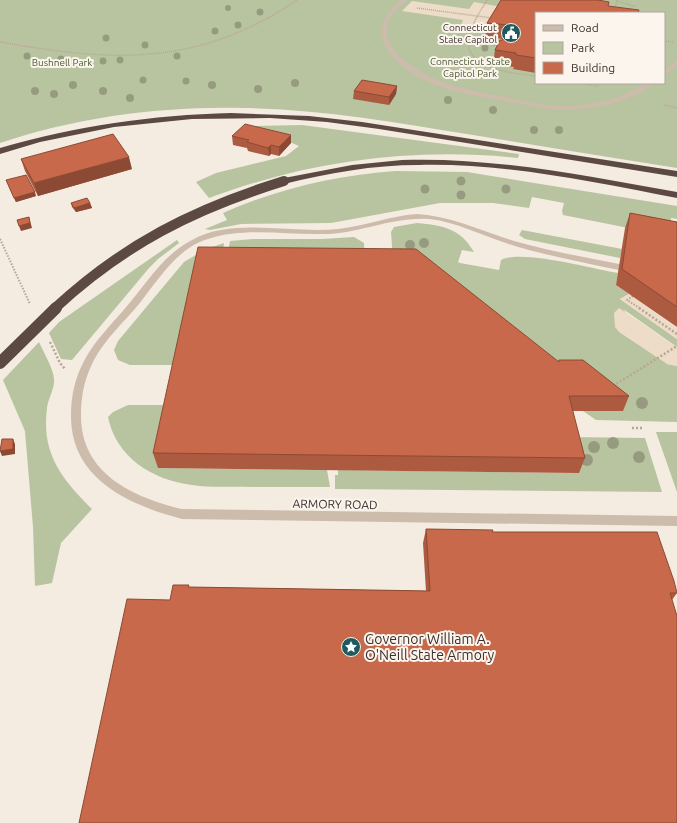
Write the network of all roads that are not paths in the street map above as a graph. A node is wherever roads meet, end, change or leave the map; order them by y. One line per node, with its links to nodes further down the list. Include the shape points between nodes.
1 (404, 0): 4 (street, via 387,18 384,33 386,41 396,56 408,66 447,86 499,98 568,108 618,100)
2 (677, 62): 3 (street)
3 (665, 73)
4 (649, 84)
5 (0, 151): 6 (highway, via 61,134 129,122 201,116 267,116 312,118 384,127)
6 (677, 174)
7 (677, 195): 9 (highway, bridge, via 529,170 436,162 363,166 284,181 244,193 202,210 139,242 76,290)
8 (619, 267): 10 (street, ARMORY ROAD, via 520,246 430,217 390,219 328,232 235,232 213,235 196,240 185,247 94,352 80,385 75,425 82,451 96,472 120,491 152,507 168,511 197,515)
9 (0, 363)
10 (677, 521)

